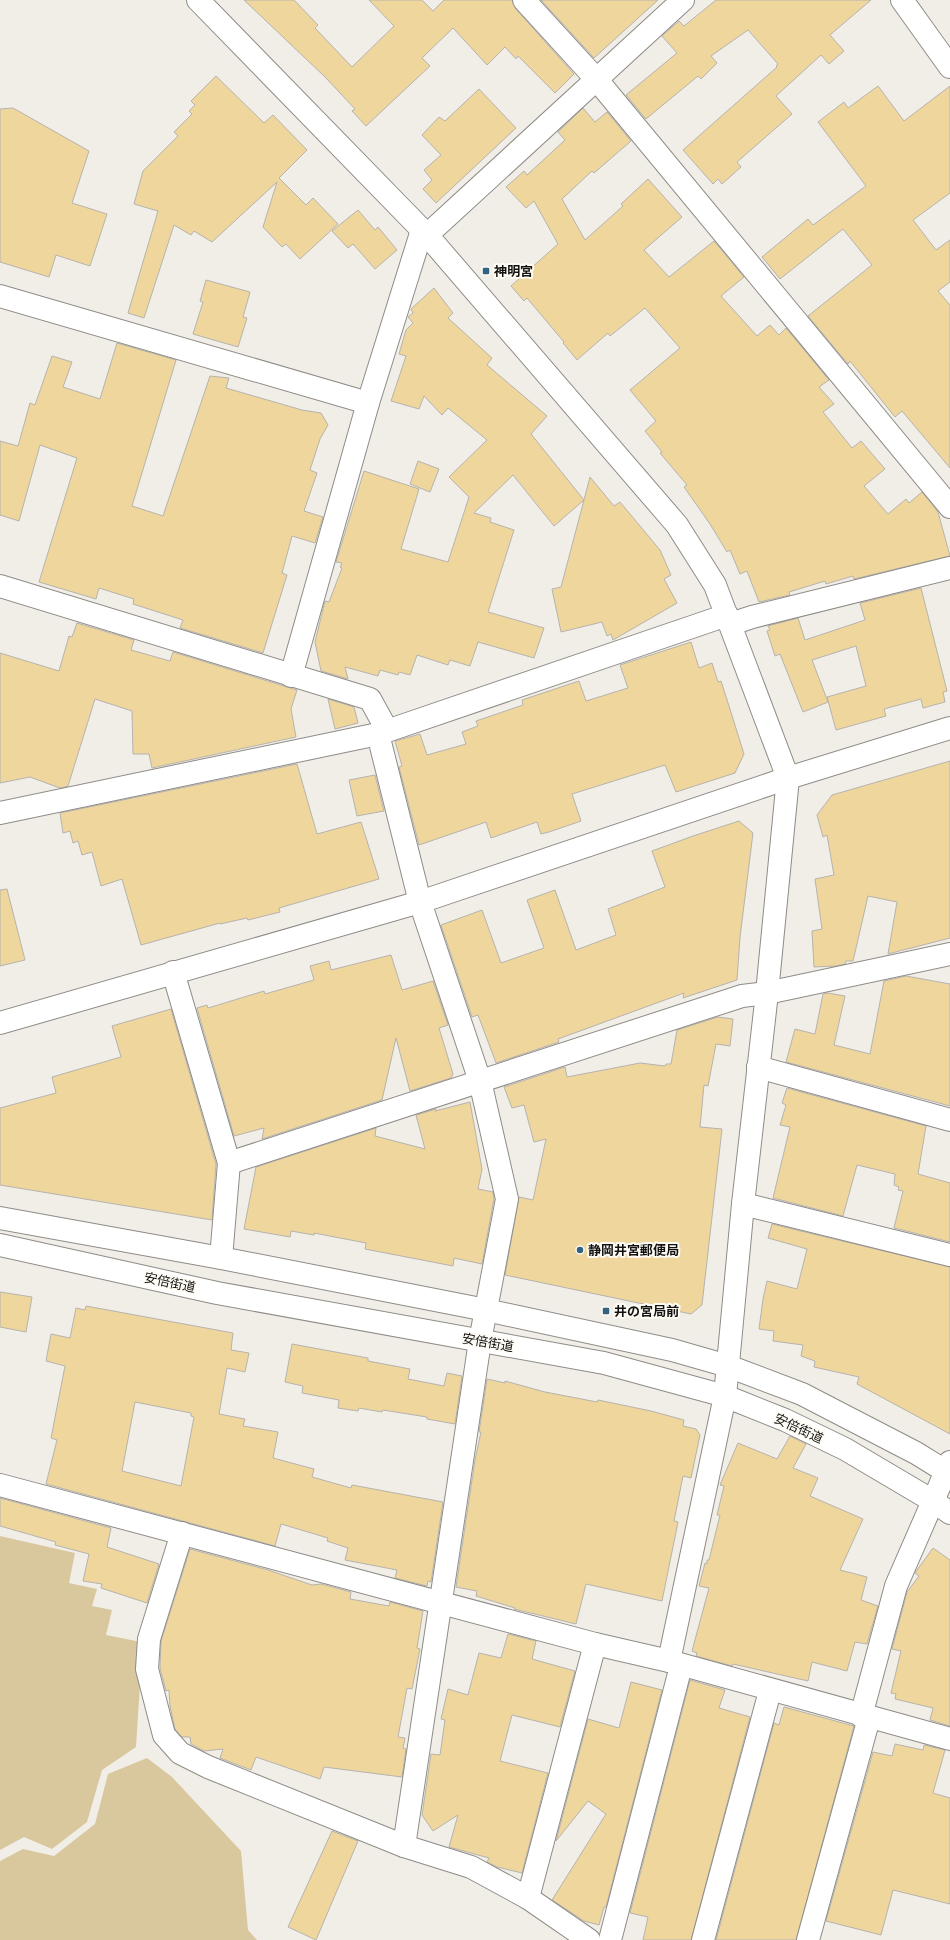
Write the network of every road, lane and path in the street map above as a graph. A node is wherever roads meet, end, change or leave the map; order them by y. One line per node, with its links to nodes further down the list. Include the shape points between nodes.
1 (198, 0): 7 (street)
2 (524, 0): 6 (street)
3 (682, 0): 6 (street)
4 (902, 0): 5 (street)
5 (950, 67)
6 (597, 80): 7 (street); 10 (street)
7 (424, 232): 9 (street); 13 (street, via 677,524 715,585)
8 (0, 296): 9 (street)
9 (368, 403): 14 (street)
10 (950, 507)
11 (950, 568): 13 (street, via 752,617)
12 (0, 586): 14 (street)
13 (729, 620): 16 (street); 17 (street)
14 (291, 676): 16 (street, via 370,699)
15 (950, 728): 17 (street)
16 (382, 732): 18 (street); 19 (street)
17 (788, 778): 19 (street); 22 (street)
18 (0, 812)
19 (420, 902): 21 (street); 25 (street)
20 (950, 954): 22 (street)
21 (173, 972): 23 (street); 27 (street)
22 (767, 994): 24 (street); 25 (street, via 742,996)
23 (0, 1023)
24 (758, 1067): 26 (street); 28 (street)
25 (480, 1081): 27 (street); 33 (street, via 507,1199)
26 (950, 1120)
27 (229, 1163): 32 (street)
28 (743, 1204): 31 (street); 35 (street)
29 (0, 1218): 32 (street)
30 (0, 1245): 34 (street, 安倍街道, via 217,1293)
31 (950, 1255)
32 (220, 1258): 33 (street)
33 (486, 1310): 34 (street); 35 (street, via 672,1350)
34 (480, 1341): 36 (street, 安倍街道, via 604,1363); 41 (street)
35 (728, 1366): 36 (street); 37 (street, via 802,1394)
36 (726, 1396): 39 (street, 安倍街道, via 785,1420 845,1449); 43 (street)
37 (949, 1469): 39 (street)
38 (0, 1485): 40 (street)
39 (941, 1507): 45 (street, via 896,1586)
40 (182, 1532): 41 (street); 47 (street, via 149,1639 147,1669 164,1735 180,1753 208,1767)
41 (440, 1603): 42 (street); 47 (street)
42 (595, 1644): 43 (street); 48 (street)
43 (675, 1664): 44 (street); 50 (street)
44 (770, 1691): 45 (street); 51 (street)
45 (865, 1717): 46 (street); 52 (street)
46 (950, 1739)
47 (404, 1846): 48 (street, via 471,1867)
48 (528, 1898): 49 (street)
49 (589, 1940)
50 (610, 1940)
51 (704, 1940)
52 (808, 1940)

